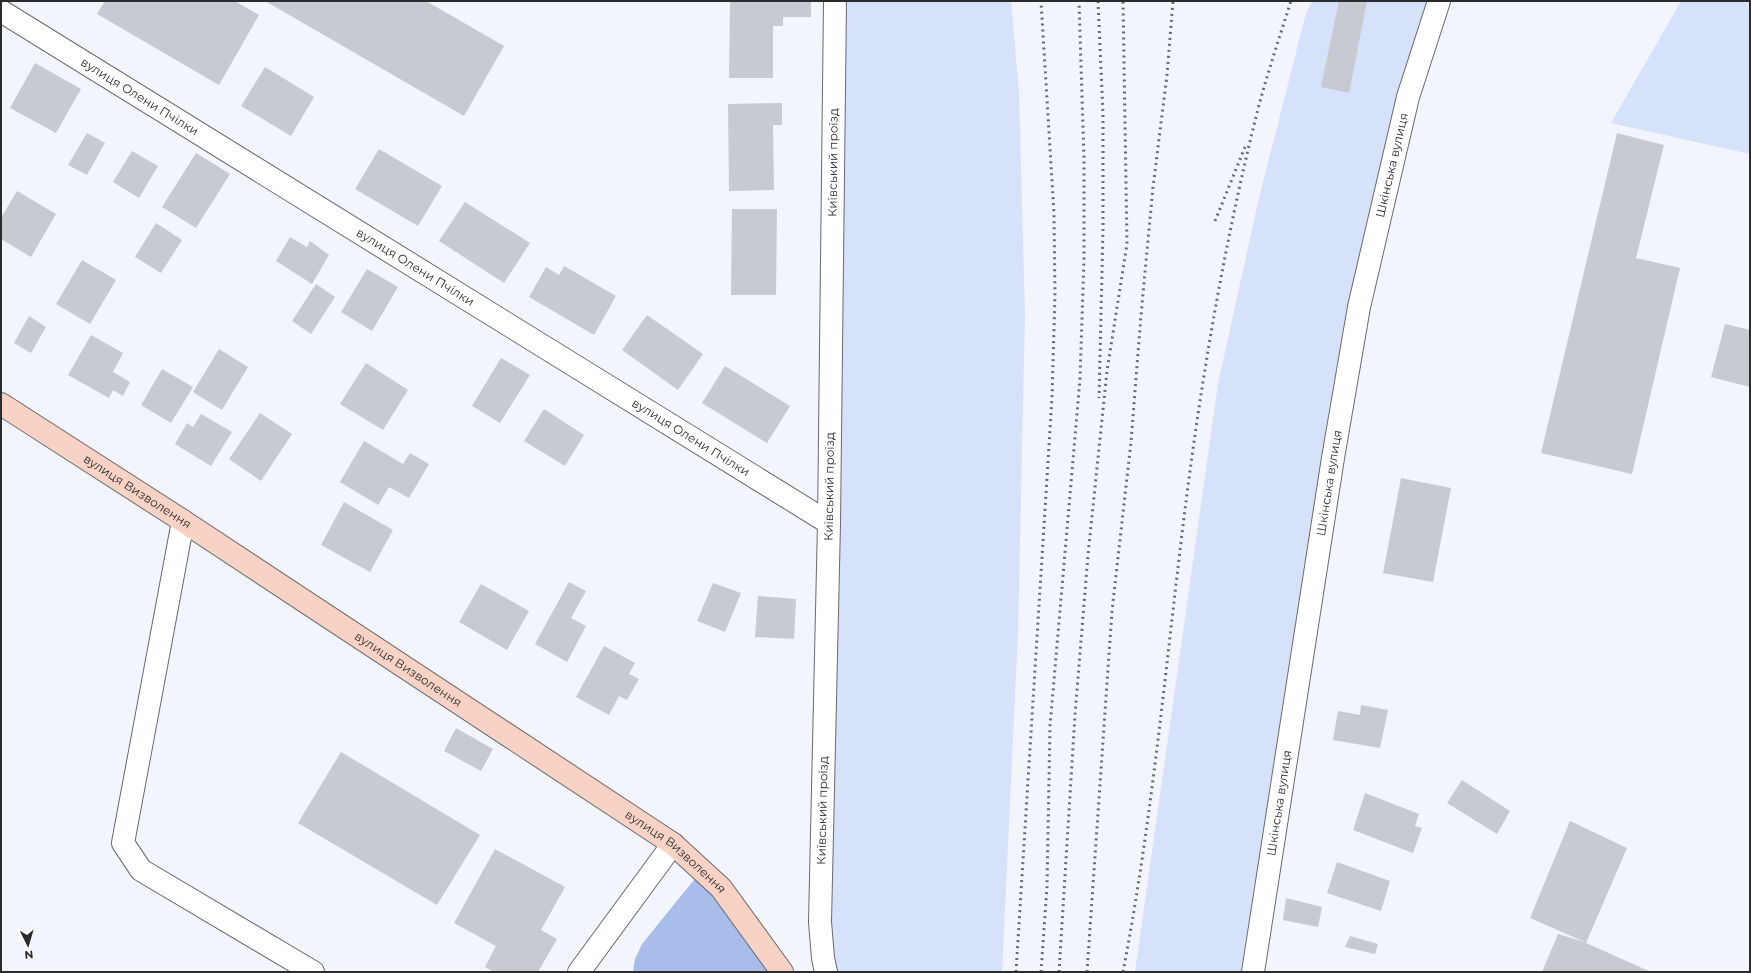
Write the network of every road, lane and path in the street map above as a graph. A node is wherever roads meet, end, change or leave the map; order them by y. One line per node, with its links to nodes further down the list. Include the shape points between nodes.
1 (835, 1): 6 (street, Київський проїзд)
2 (1439, 1): 12 (street, Шкінська вулиця, via 1408,97 1359,307)
3 (1, 11): 6 (street, вулиця Олени Пчілки)
4 (1, 404): 5 (street, вулиця Визволення)
5 (183, 521): 7 (street, вулиця Визволення); 8 (street, via 123,843 141,870)
6 (829, 523): 11 (street, Київський проїзд, via 820,922 822,958)
7 (673, 844): 9 (street); 10 (street, вулиця Визволення, via 721,888)
8 (312, 972)
9 (579, 972)
10 (782, 972)
11 (826, 972)
12 (1253, 972)

